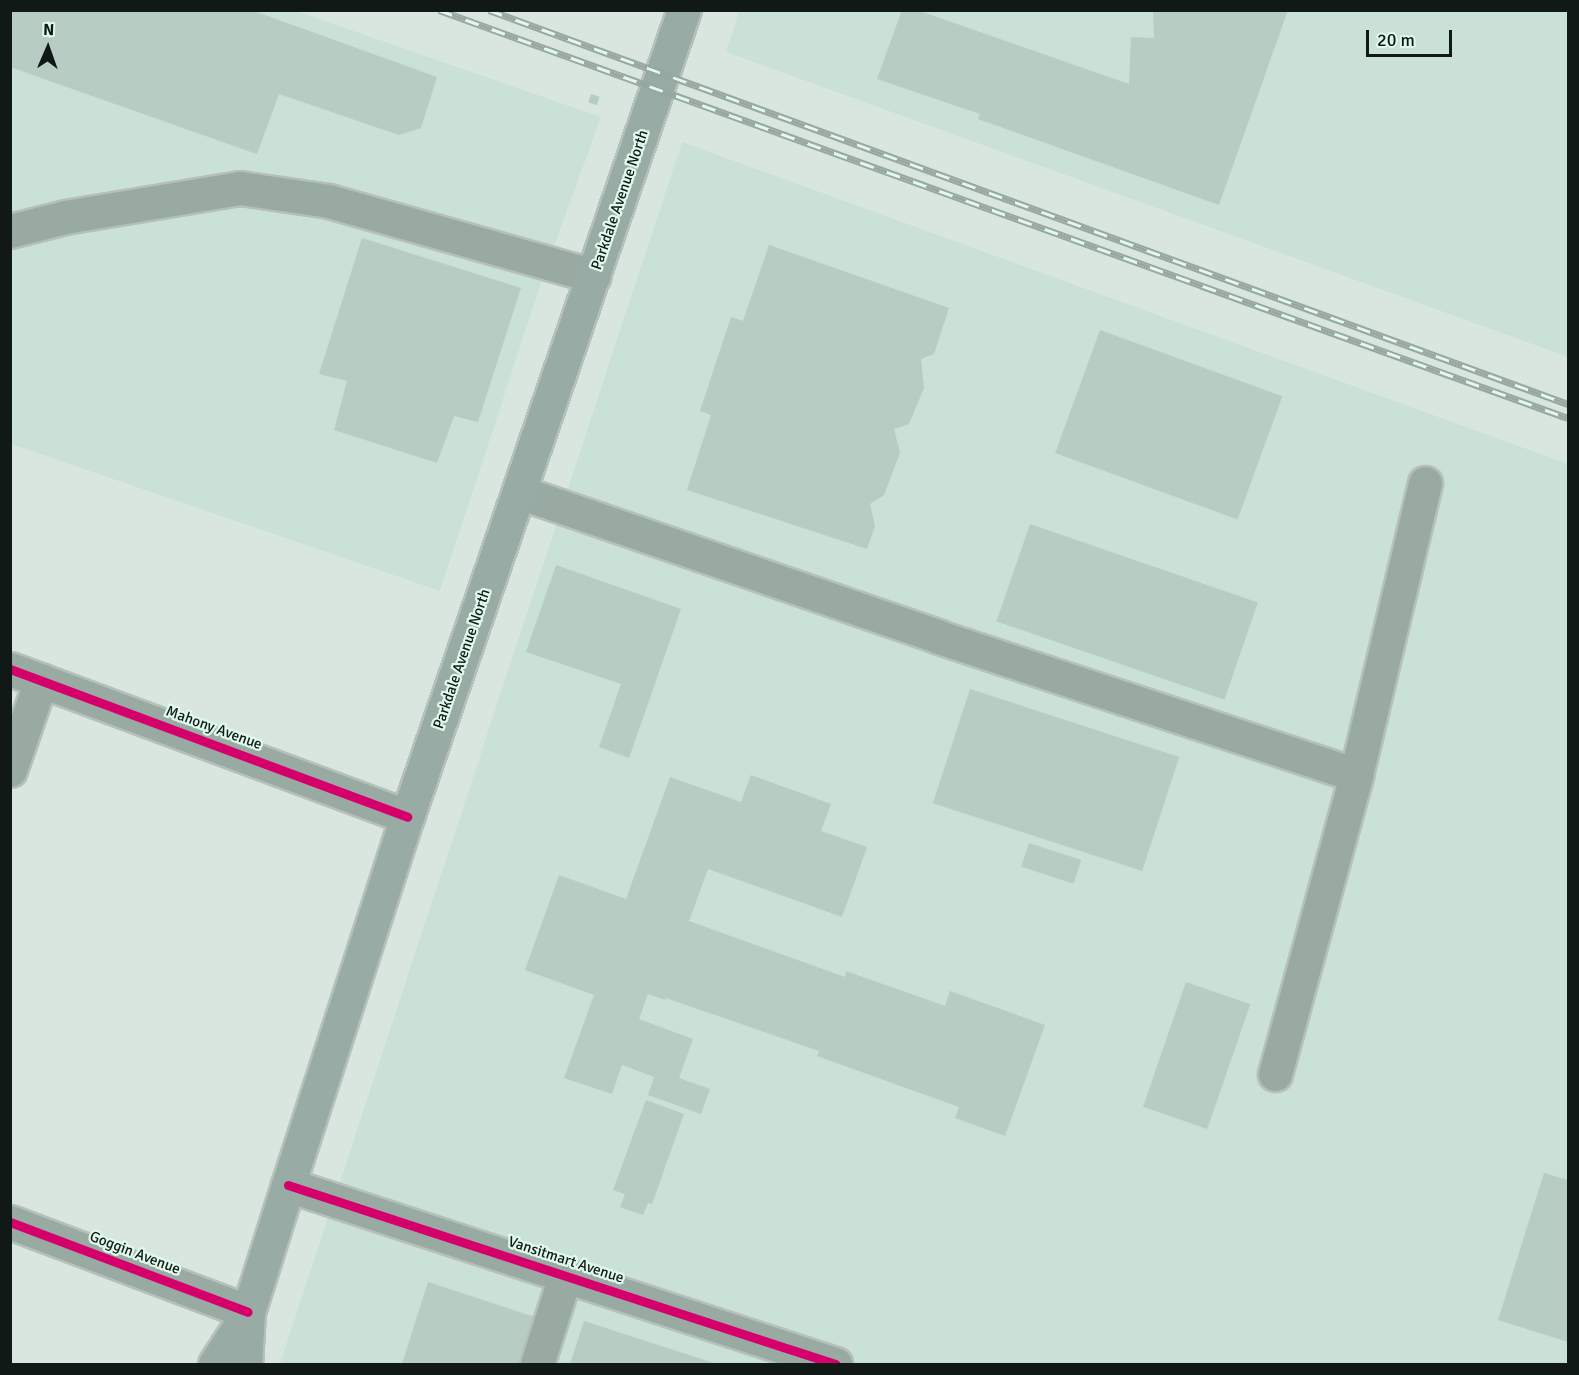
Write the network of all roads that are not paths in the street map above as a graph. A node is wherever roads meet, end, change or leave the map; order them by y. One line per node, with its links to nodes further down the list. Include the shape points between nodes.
1 (684, 10): 3 (main road, Parkdale Avenue North)
2 (10, 231): 3 (street, via 65,217 240,188 329,201)
3 (594, 276): 5 (main road, Parkdale Avenue North)
4 (1425, 483): 9 (street)
5 (519, 492): 9 (street); 10 (main road, Parkdale Avenue North)
6 (10, 669): 7 (street, Mahony Avenue)
7 (41, 680): 8 (street); 10 (street, Mahony Avenue)
8 (10, 771)
9 (1356, 775): 11 (street)
10 (407, 817): 12 (main road, Parkdale Avenue North)
11 (1275, 1074)
12 (288, 1185): 14 (street, Vansitmart Avenue); 15 (main road, Parkdale Avenue North)
13 (10, 1222): 15 (street, Goggin Avenue)
14 (565, 1276): 18 (street); 19 (street, Vansitmart Avenue)
15 (248, 1312): 16 (main road, Parkdale Avenue North); 17 (main road, Parkdale Avenue North)
16 (215, 1365)
17 (245, 1365)
18 (537, 1365)
19 (835, 1365)

